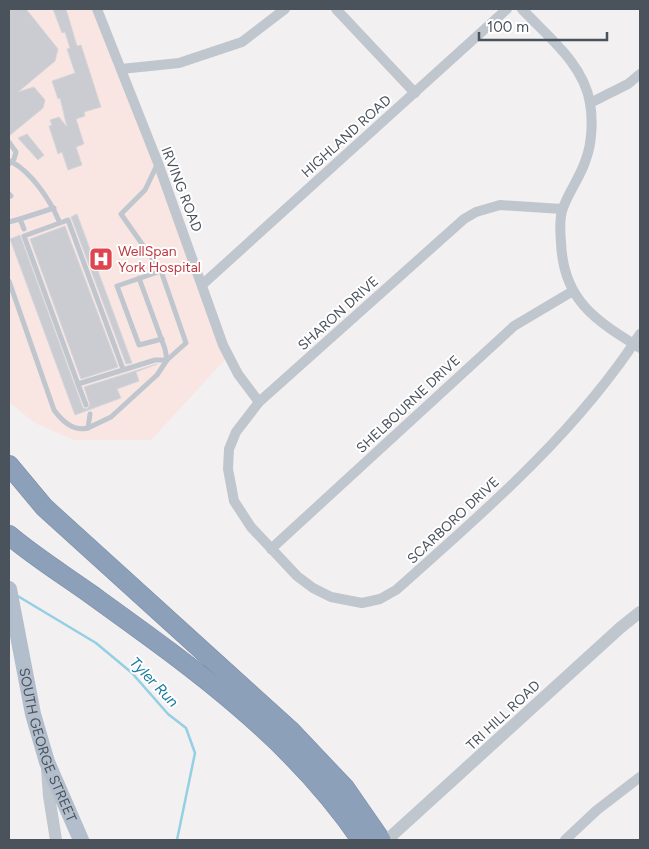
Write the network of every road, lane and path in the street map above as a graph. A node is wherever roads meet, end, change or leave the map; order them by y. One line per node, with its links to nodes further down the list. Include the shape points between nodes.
1 (97, 9): 6 (street, IRVING ROAD)
2 (285, 9): 6 (street, via 242,42 179,63)
3 (336, 9): 8 (street)
4 (507, 9): 8 (street, HIGHLAND ROAD)
5 (522, 9): 9 (street, via 577,69)
6 (121, 69): 12 (street, IRVING ROAD)
7 (640, 74): 9 (street, via 628,84)
8 (415, 93): 22 (street, HIGHLAND ROAD)
9 (590, 103): 14 (street, via 591,131 586,159)
10 (9, 142): 11 (lane, via 16,152)
11 (10, 163): 13 (lane, via 22,168)
12 (158, 163): 19 (lane, via 145,190 121,214); 22 (street, IRVING ROAD)
13 (54, 208): 15 (lane); 16 (lane)
14 (562, 209): 23 (street, via 561,260); 30 (street, SHARON DRIVE, via 500,205 464,219)
15 (20, 220): 17 (lane); 18 (lane)
16 (59, 221)
17 (9, 222)
18 (24, 229)
19 (161, 271): 20 (lane); 27 (lane, via 186,343)
20 (139, 278): 25 (lane); 25 (lane, via 118,286 139,345)
21 (9, 281): 33 (lane, via 54,410 62,421 77,429)
22 (203, 284): 30 (street, IRVING ROAD, via 223,345 238,374)
23 (573, 291): 26 (street, via 599,322); 37 (street, SHELBOURNE DRIVE, via 514,326)
24 (640, 334): 26 (street, SCARBORO DRIVE)
25 (162, 339): 27 (lane)
26 (637, 346): 37 (street, SCARBORO DRIVE, via 557,439 481,515 396,590 362,603 331,597 297,576)
27 (167, 360): 28 (lane); 33 (lane, via 157,374 111,418)
28 (123, 369): 29 (lane); 29 (lane, via 68,220 24,236)
29 (78, 384): 31 (lane)
30 (259, 402): 35 (street, SHARON DRIVE, via 236,432 229,448 228,469 234,501)
31 (86, 405)
32 (90, 414): 33 (lane)
33 (88, 428)
34 (9, 465): 43 (highway, via 44,506 291,731 345,788)
35 (251, 527): 37 (street, SCARBORO DRIVE)
36 (10, 536): 43 (highway, via 238,704 304,768)
37 (271, 549)
38 (9, 593): 40 (main road, SOUTH GEORGE STREET)
39 (640, 612): 47 (street, TRI HILL ROAD)
40 (11, 618): 41 (main road, SOUTH GEORGE STREET)
41 (47, 762): 44 (street, via 48,796); 45 (main road, SOUTH GEORGE STREET)
42 (640, 777): 48 (street, via 596,810)
43 (361, 830): 46 (highway)
44 (56, 840)
45 (81, 840)
46 (382, 840)
47 (387, 840)
48 (566, 840)

